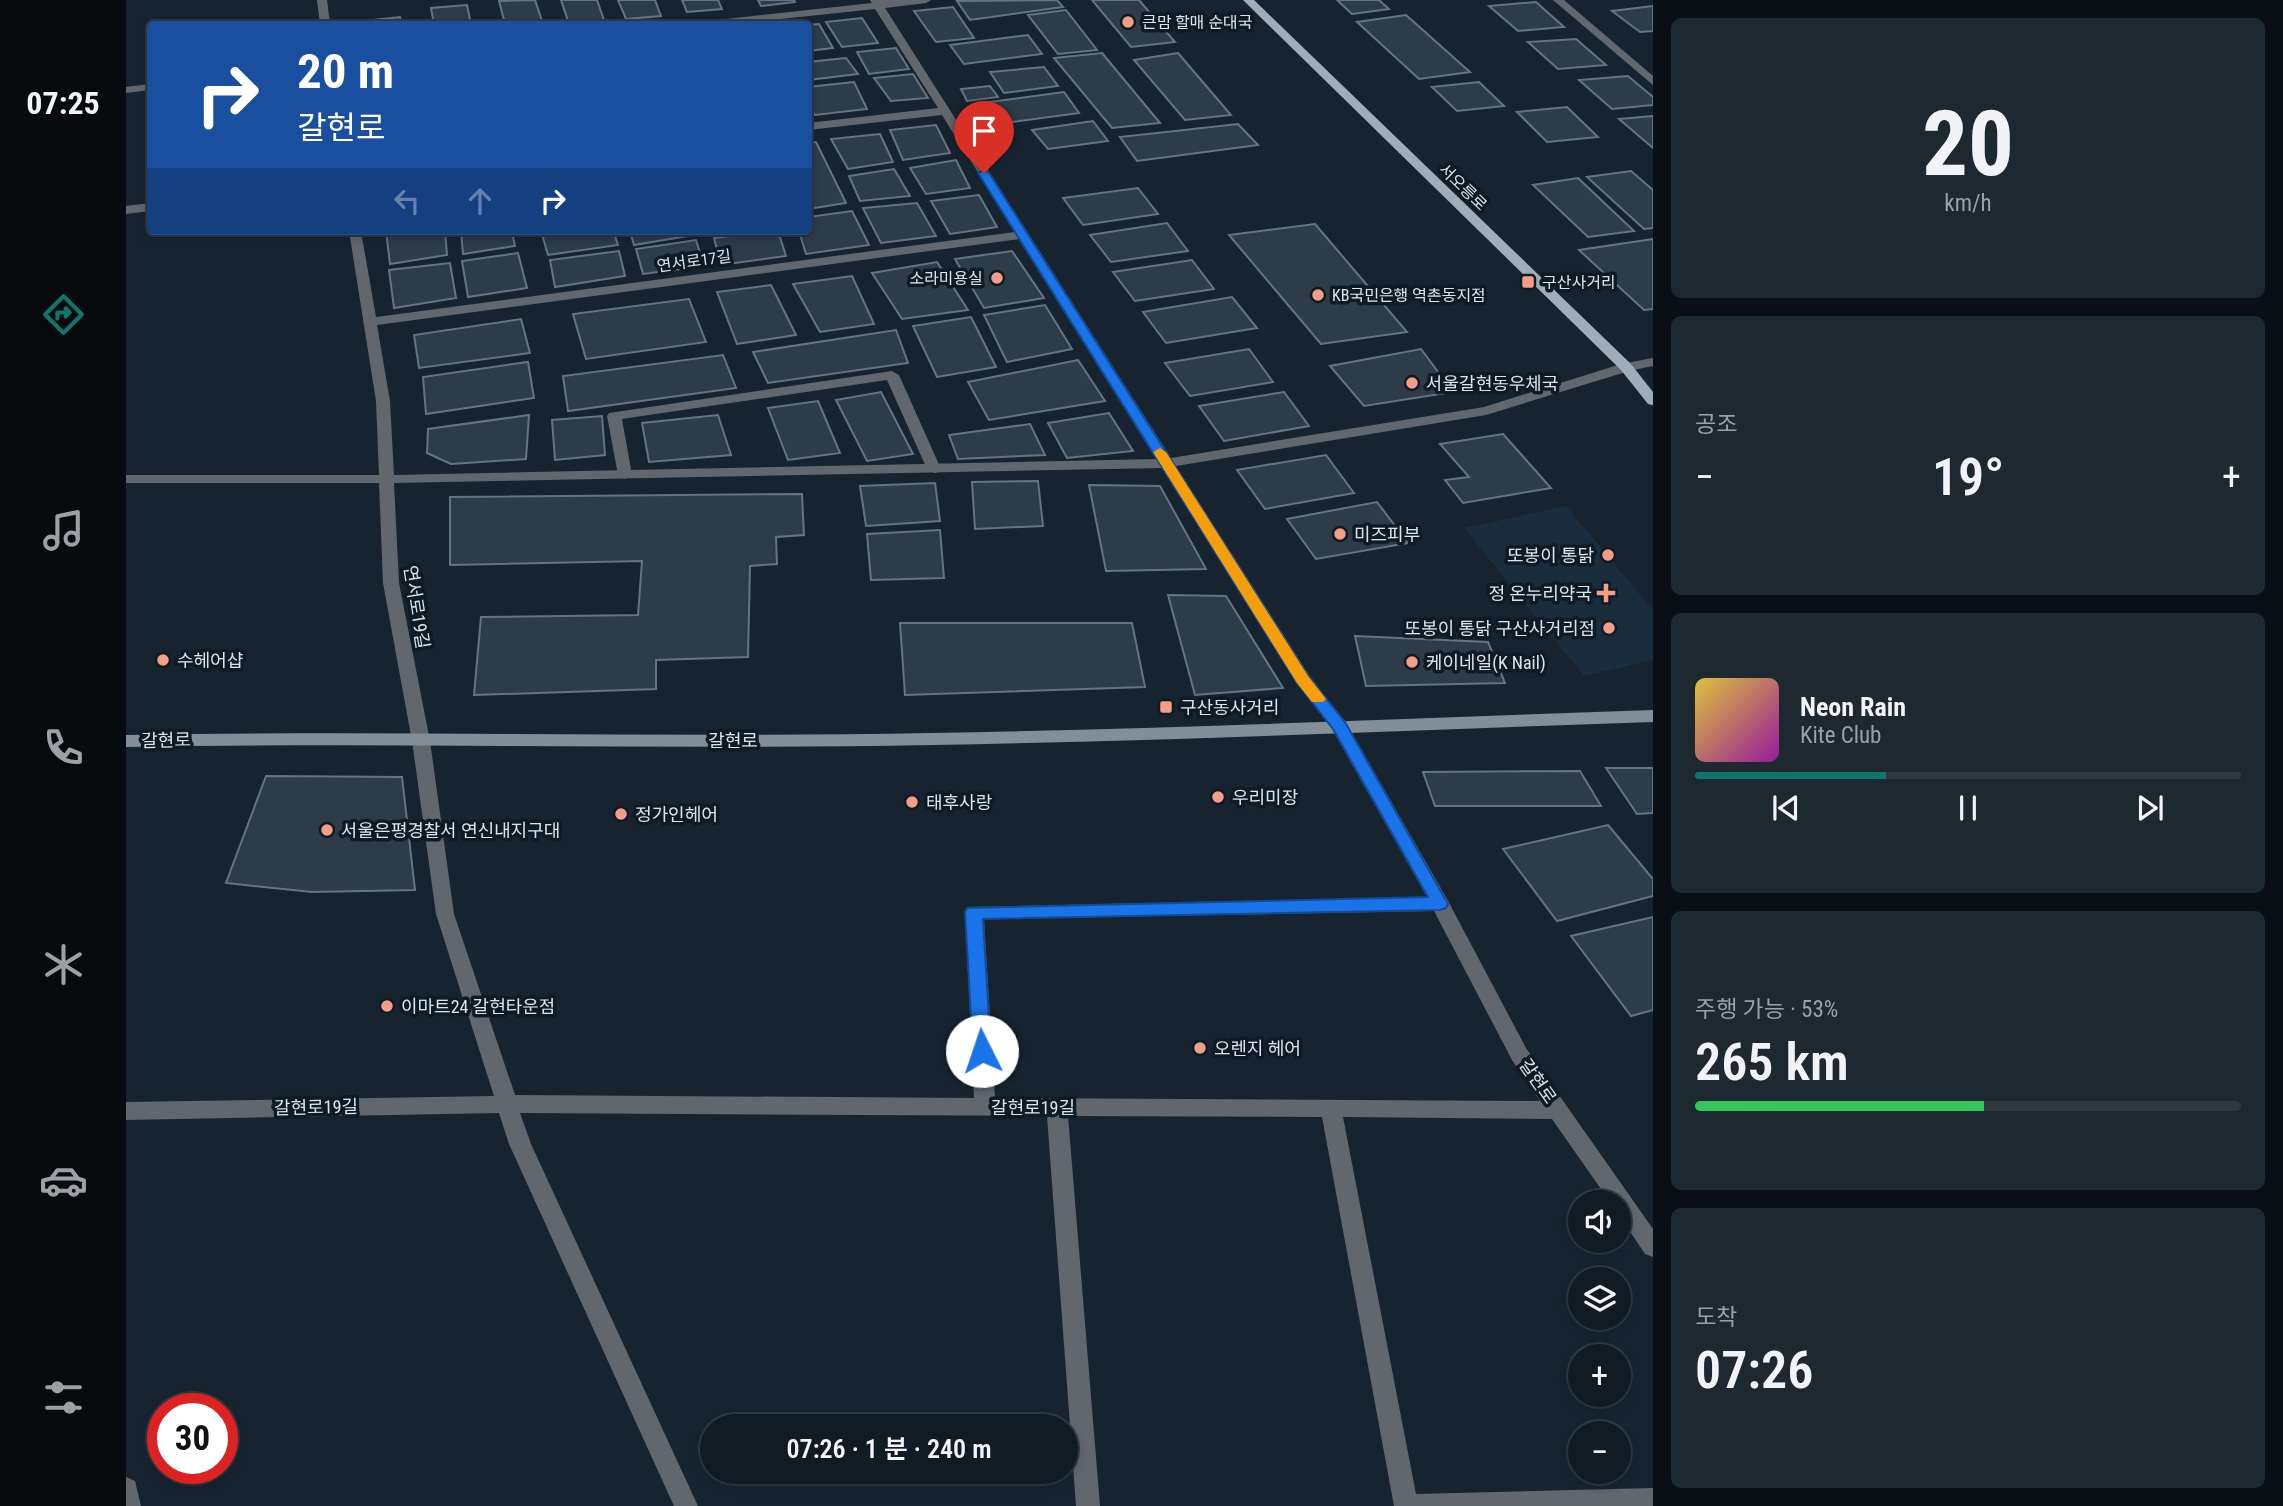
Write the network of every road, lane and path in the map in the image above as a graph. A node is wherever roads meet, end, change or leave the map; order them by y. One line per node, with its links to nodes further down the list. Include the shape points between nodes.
1 (322, 0): 6 (street)
2 (926, 0): 5 (street)
3 (1248, 0): 19 (main road, 서오릉로)
4 (1558, 0): 8 (street)
5 (877, 3): 7 (street); 11 (street)
6 (325, 21)
7 (732, 21)
8 (1653, 82)
9 (147, 87): 10 (street)
10 (126, 90)
11 (944, 111): 12 (street); 16 (street)
12 (812, 127)
13 (147, 207): 14 (street)
14 (126, 210)
15 (356, 235): 17 (street, 연서로19길)
16 (1023, 235): 17 (street, 연서로17길); 21 (street)
17 (370, 322): 24 (street, 연서로19길, via 383,401)
18 (1653, 362): 19 (street)
19 (1626, 367): 20 (main road, 서오릉로); 21 (street, via 1486,411)
20 (1653, 401)
21 (1167, 463): 22 (street); 27 (street, via 1303,679)
22 (934, 469): 23 (street); 23 (street, via 892,375 614,416)
23 (625, 475): 24 (street)
24 (386, 478): 25 (street); 29 (street, 연서로19길, via 391,583)
25 (126, 479)
26 (1653, 716): 27 (main road, 갈현로)
27 (1339, 726): 29 (main road, 갈현로, via 932,739); 30 (street, 갈현로)
28 (126, 741): 29 (main road, 갈현로)
29 (421, 741): 31 (street, via 445,914)
30 (1440, 904): 32 (street, via 974,912); 35 (street, 갈현로, via 1519,1054)
31 (506, 1104): 32 (street, 갈현로19길); 36 (street, 갈현로19길); 41 (street, via 520,1144)
32 (985, 1107): 33 (street, 갈현로19길)
33 (1057, 1107): 34 (street, 갈현로19길); 42 (street)
34 (1331, 1109): 35 (street, 갈현로19길); 43 (street)
35 (1559, 1110): 37 (street, 갈현로)
36 (126, 1111)
37 (1653, 1247)
38 (126, 1489): 40 (street)
39 (1653, 1500): 44 (street)
40 (129, 1506)
41 (686, 1506)
42 (1088, 1506)
43 (1406, 1506)
44 (1415, 1506)

